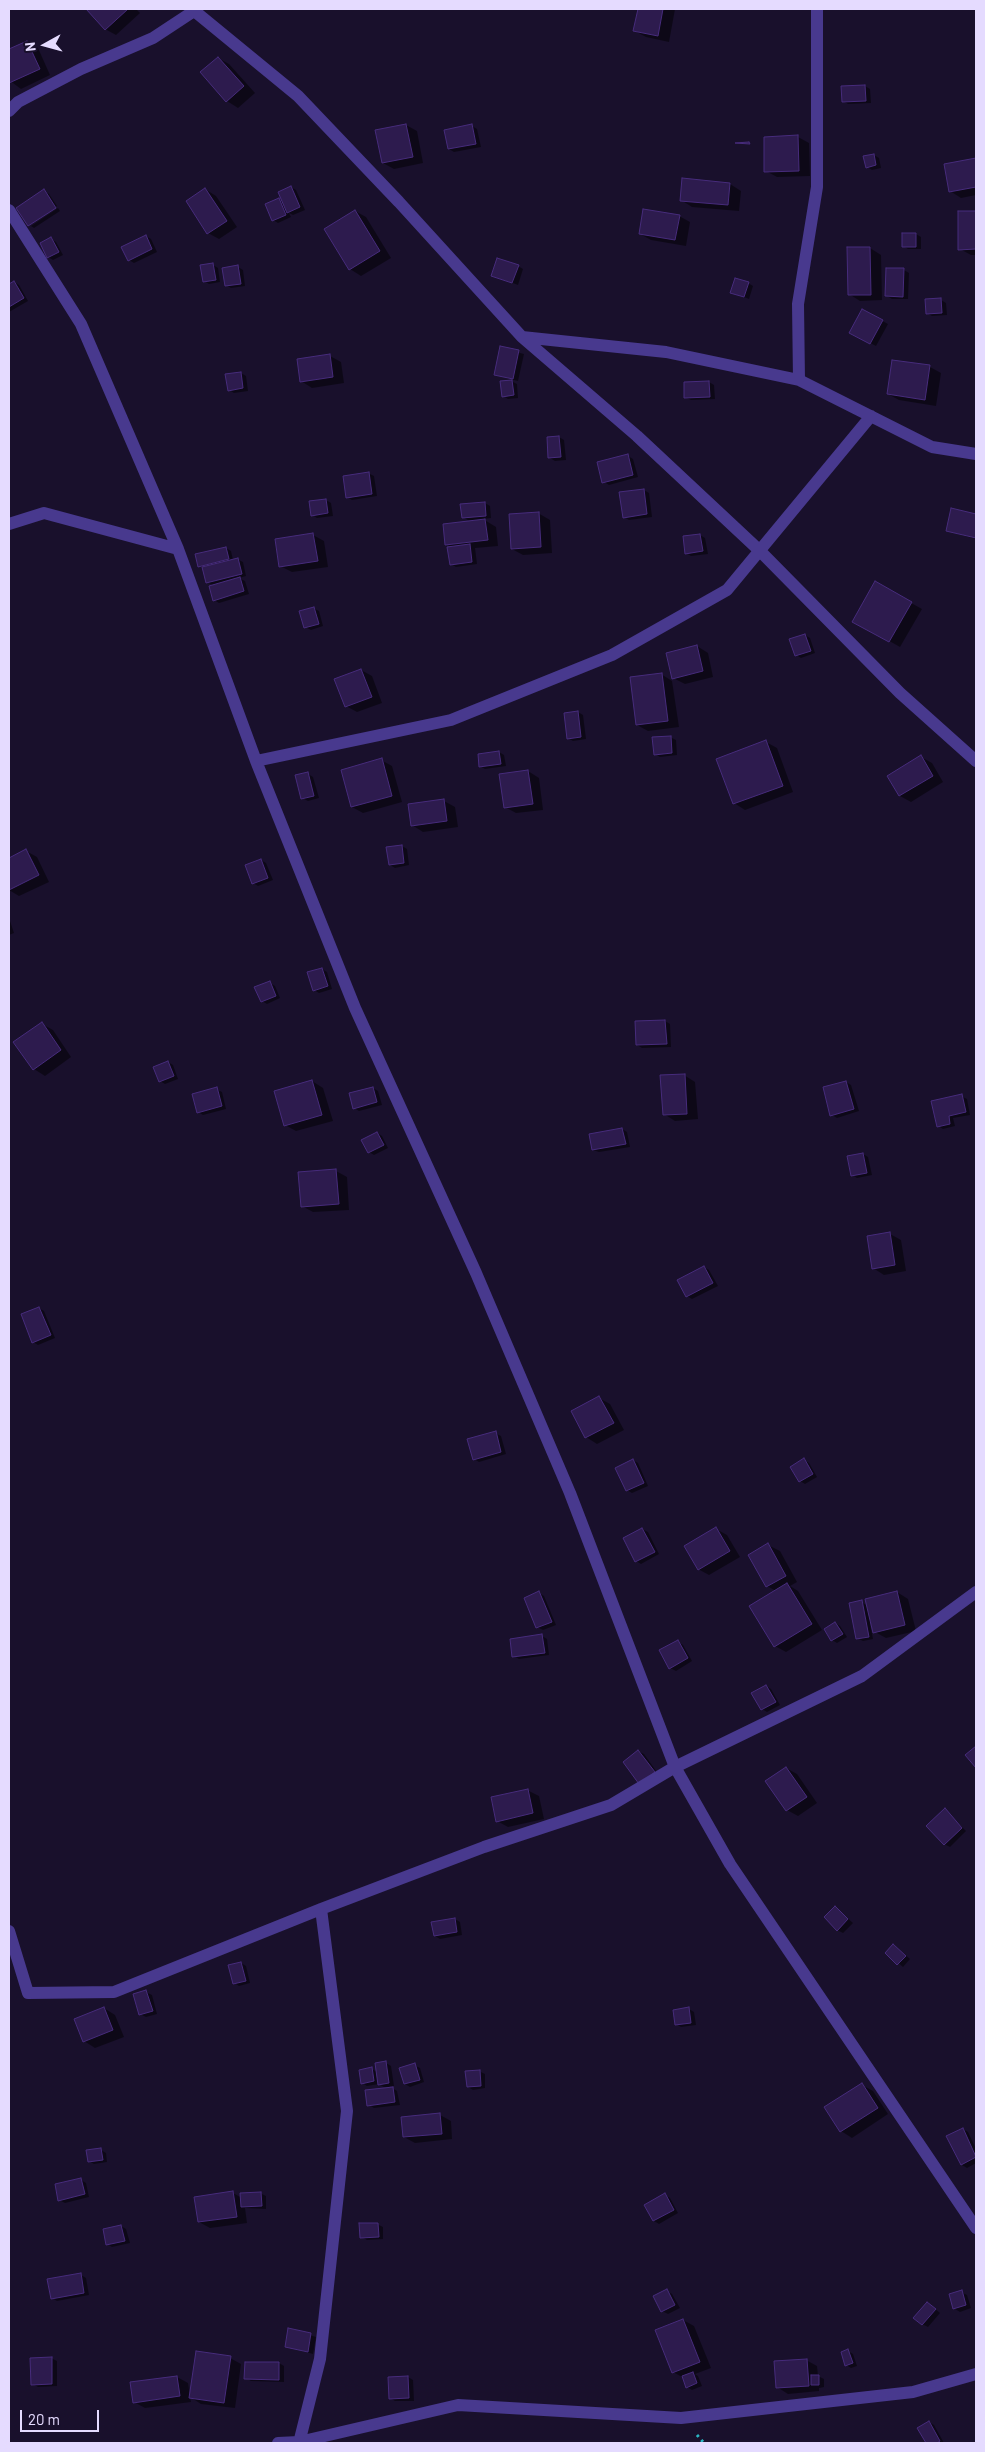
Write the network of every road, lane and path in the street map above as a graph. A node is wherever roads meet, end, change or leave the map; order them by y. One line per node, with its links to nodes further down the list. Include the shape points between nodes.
1 (194, 9): 3 (street, via 153,38 82,69 18,102); 5 (street, via 298,96)
2 (818, 9): 6 (street, via 817,187 798,304)
3 (9, 111)
4 (9, 210): 10 (street, via 81,324)
5 (522, 337): 6 (street, via 666,352); 11 (street, via 637,436)
6 (799, 380): 7 (street)
7 (871, 416): 8 (street, via 932,447); 11 (street)
8 (976, 454)
9 (9, 524): 10 (street, via 44,513)
10 (178, 549): 13 (street)
11 (760, 550): 12 (street, via 900,693); 13 (street, via 727,590 612,656 451,720)
12 (976, 761)
13 (256, 762): 15 (street, via 355,1008 476,1273 570,1493)
14 (976, 1592): 15 (street, via 862,1676)
15 (675, 1768): 16 (street, via 611,1805 484,1847); 18 (street, via 735,1872)
16 (321, 1909): 17 (street, via 114,1992 28,1993); 21 (street, via 348,2111 320,2359)
17 (9, 1931)
18 (976, 2228)
19 (976, 2374): 21 (street, via 913,2392 682,2418 458,2406)
20 (278, 2443): 21 (street)
21 (299, 2443)

